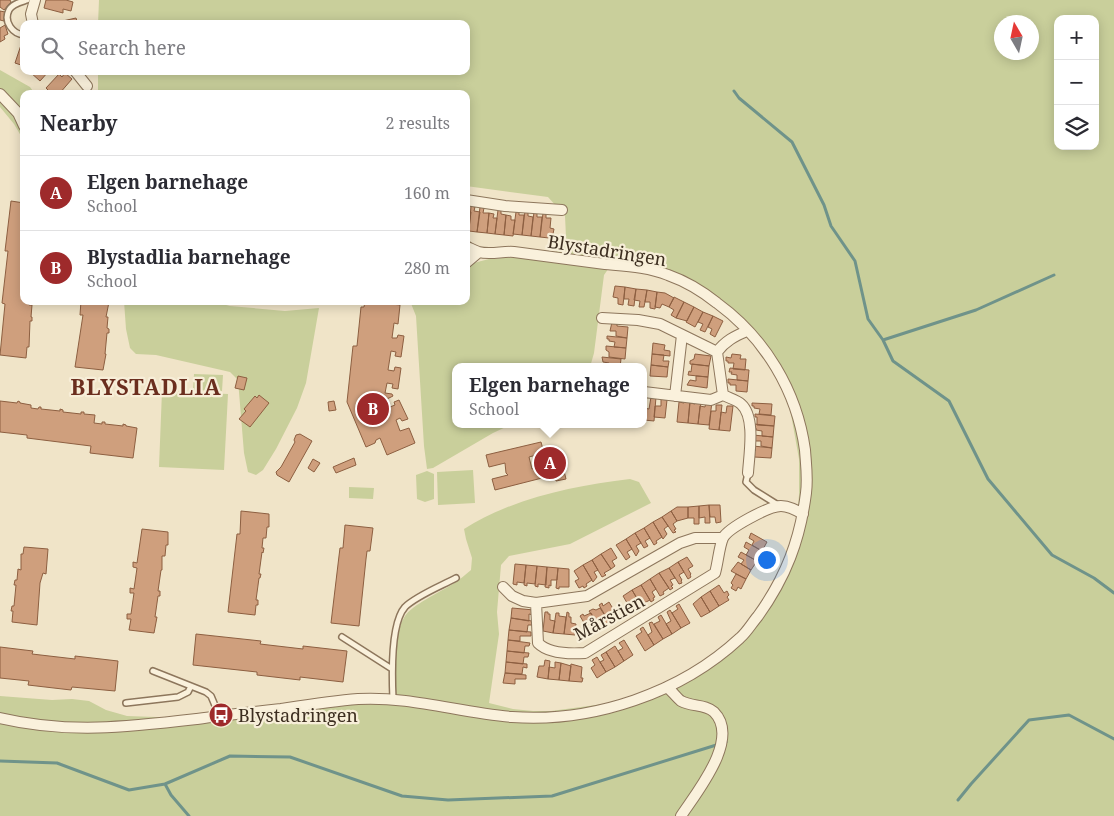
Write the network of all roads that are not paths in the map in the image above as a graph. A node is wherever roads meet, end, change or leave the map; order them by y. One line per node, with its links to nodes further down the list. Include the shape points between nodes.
1 (27, 0): 4 (lane, via 12,6 8,16 13,32)
2 (35, 0): 3 (street)
3 (32, 20)
4 (20, 34)
5 (78, 75): 6 (street)
6 (87, 86)
7 (0, 94): 8 (street)
8 (20, 118)
9 (470, 201): 10 (street)
10 (562, 210)
11 (470, 248): 12 (street)
12 (479, 252): 13 (lane); 14 (street); 16 (street, Blystadringen, via 507,252 667,274 715,301)
13 (470, 253)
14 (470, 260)
15 (602, 318): 17 (street, via 660,324)
16 (747, 331): 18 (street, via 732,338); 24 (street, Blystadringen, via 778,369 797,416 808,482)
17 (682, 335): 18 (street); 21 (street)
18 (717, 352): 20 (street)
19 (647, 392): 21 (street)
20 (723, 395): 21 (street, via 711,400); 22 (street, via 741,404 750,423)
21 (675, 396)
22 (748, 473): 23 (lane, via 746,482 754,490)
23 (781, 506): 24 (street); 25 (street, via 766,510)
24 (803, 514): 33 (street, Blystadringen, via 798,540 782,578 772,597 742,636)
25 (723, 538): 28 (street, Mårstien, via 695,538 680,542 587,596); 28 (street, Mårstien, via 715,573 585,653 543,649 538,643)
26 (456, 578): 30 (lane, via 405,607 396,628)
27 (503, 587): 28 (street, via 512,596)
28 (536, 603)
29 (342, 637): 30 (lane)
30 (392, 669): 34 (lane)
31 (154, 670): 32 (lane)
32 (191, 686): 35 (lane, via 188,692 178,697); 36 (lane, via 211,696)
33 (668, 687): 34 (street, Blystadringen, via 631,702 572,716 511,717); 38 (street, via 681,700 707,707 721,726 720,750)
34 (393, 699): 36 (street, Blystadringen, via 340,701)
35 (126, 703)
36 (220, 716): 37 (street, Blystadringen, via 84,729)
37 (0, 718)
38 (681, 816)

